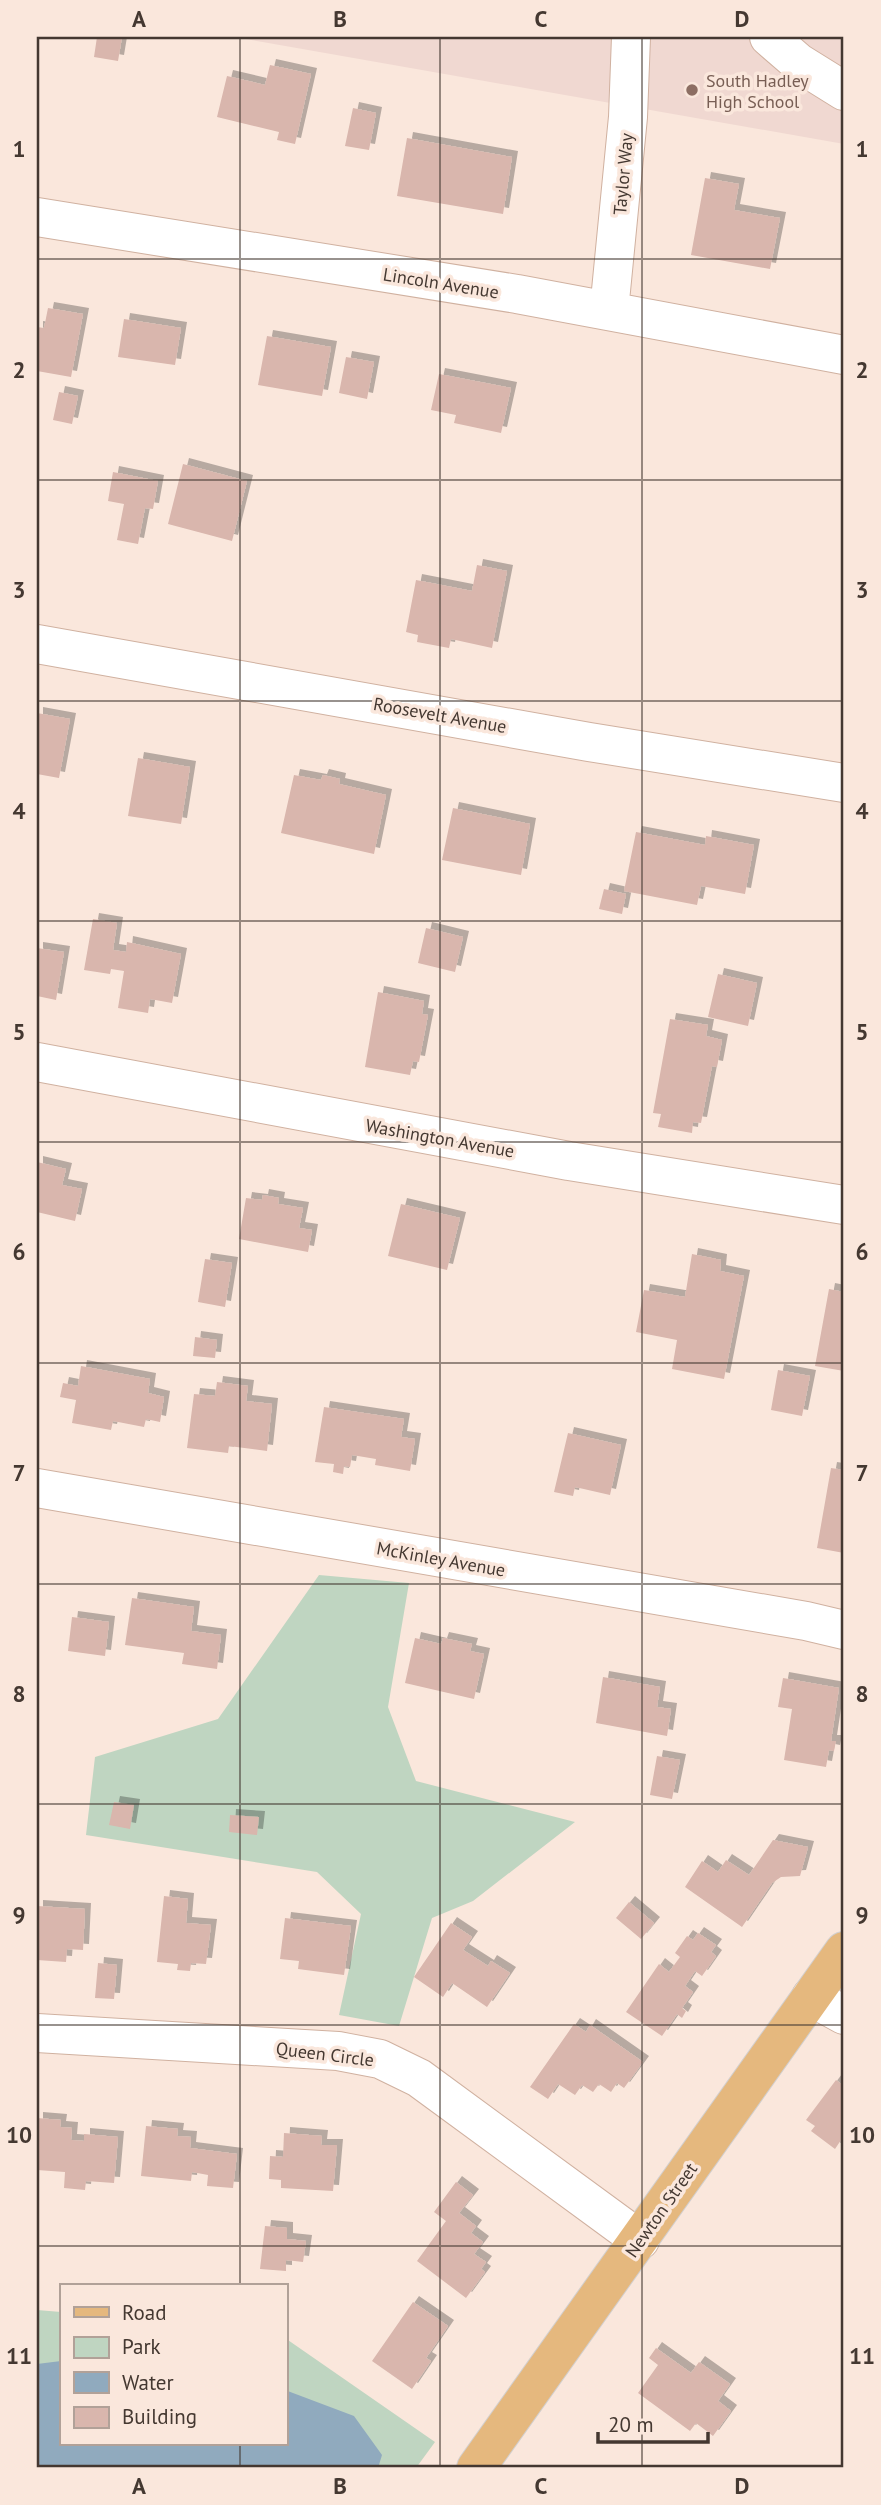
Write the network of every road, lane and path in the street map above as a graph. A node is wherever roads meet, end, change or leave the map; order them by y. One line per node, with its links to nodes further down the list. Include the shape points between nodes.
1 (631, 37): 5 (street, Taylor Way)
2 (769, 37): 3 (street, via 799,63)
3 (844, 91)
4 (37, 217): 5 (street, Lincoln Avenue)
5 (609, 311): 6 (street, Lincoln Avenue)
6 (844, 355)
7 (37, 644): 8 (street, Roosevelt Avenue)
8 (844, 783)
9 (37, 1062): 10 (street, Washington Avenue, via 543,1156)
10 (844, 1205)
11 (37, 1488): 12 (street, McKinley Avenue)
12 (844, 1630)
13 (844, 1951): 14 (main road, Newton Street)
14 (811, 1997): 15 (street); 17 (main road, Newton Street)
15 (844, 2015)
16 (37, 2033): 17 (street, Queen Circle, via 338,2051 380,2059 418,2078)
17 (640, 2240): 18 (main road, Newton Street)
18 (476, 2468)

